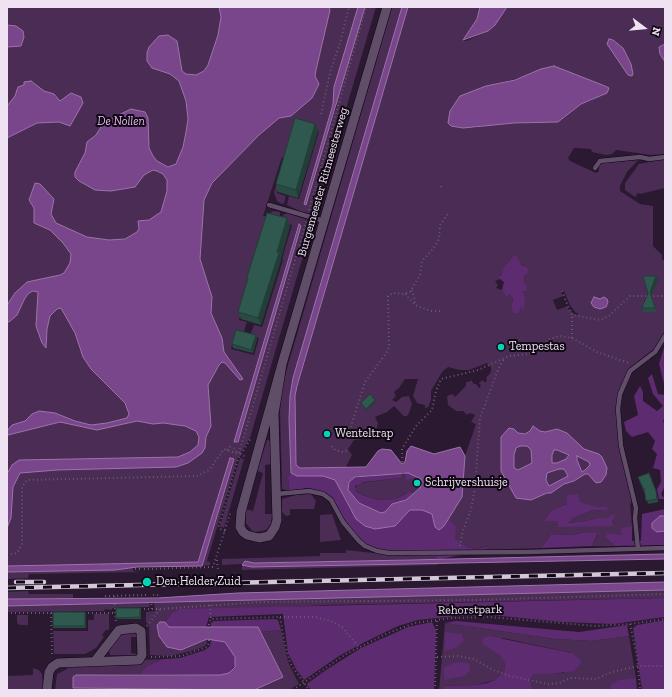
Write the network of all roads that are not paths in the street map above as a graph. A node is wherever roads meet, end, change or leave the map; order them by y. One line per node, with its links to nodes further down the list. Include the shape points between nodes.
1 (387, 7): 5 (street, Burgemeester Ritmeesterweg)
2 (665, 157): 3 (lane, via 600,161)
3 (595, 168)
4 (269, 205): 5 (lane)
5 (324, 221): 7 (street, Burgemeester Ritmeesterweg)
6 (665, 336): 10 (lane, via 655,352 636,365 625,380 618,409 621,446 636,508)
7 (282, 364): 8 (street, Burgemeester Ritmeesterweg, via 274,414); 8 (street, Burgemeester Ritmeesterweg, via 241,512 240,527 243,532 259,538 273,533 277,520)
8 (277, 494): 10 (lane, via 309,491 323,494 331,500 343,522 359,541 377,551 388,553)
9 (665, 548): 10 (lane)
10 (638, 549)
11 (95, 660): 11 (street, via 136,661 142,657 142,633 136,628 120,630); 12 (street, via 61,662 52,667 48,675)
12 (47, 690)

